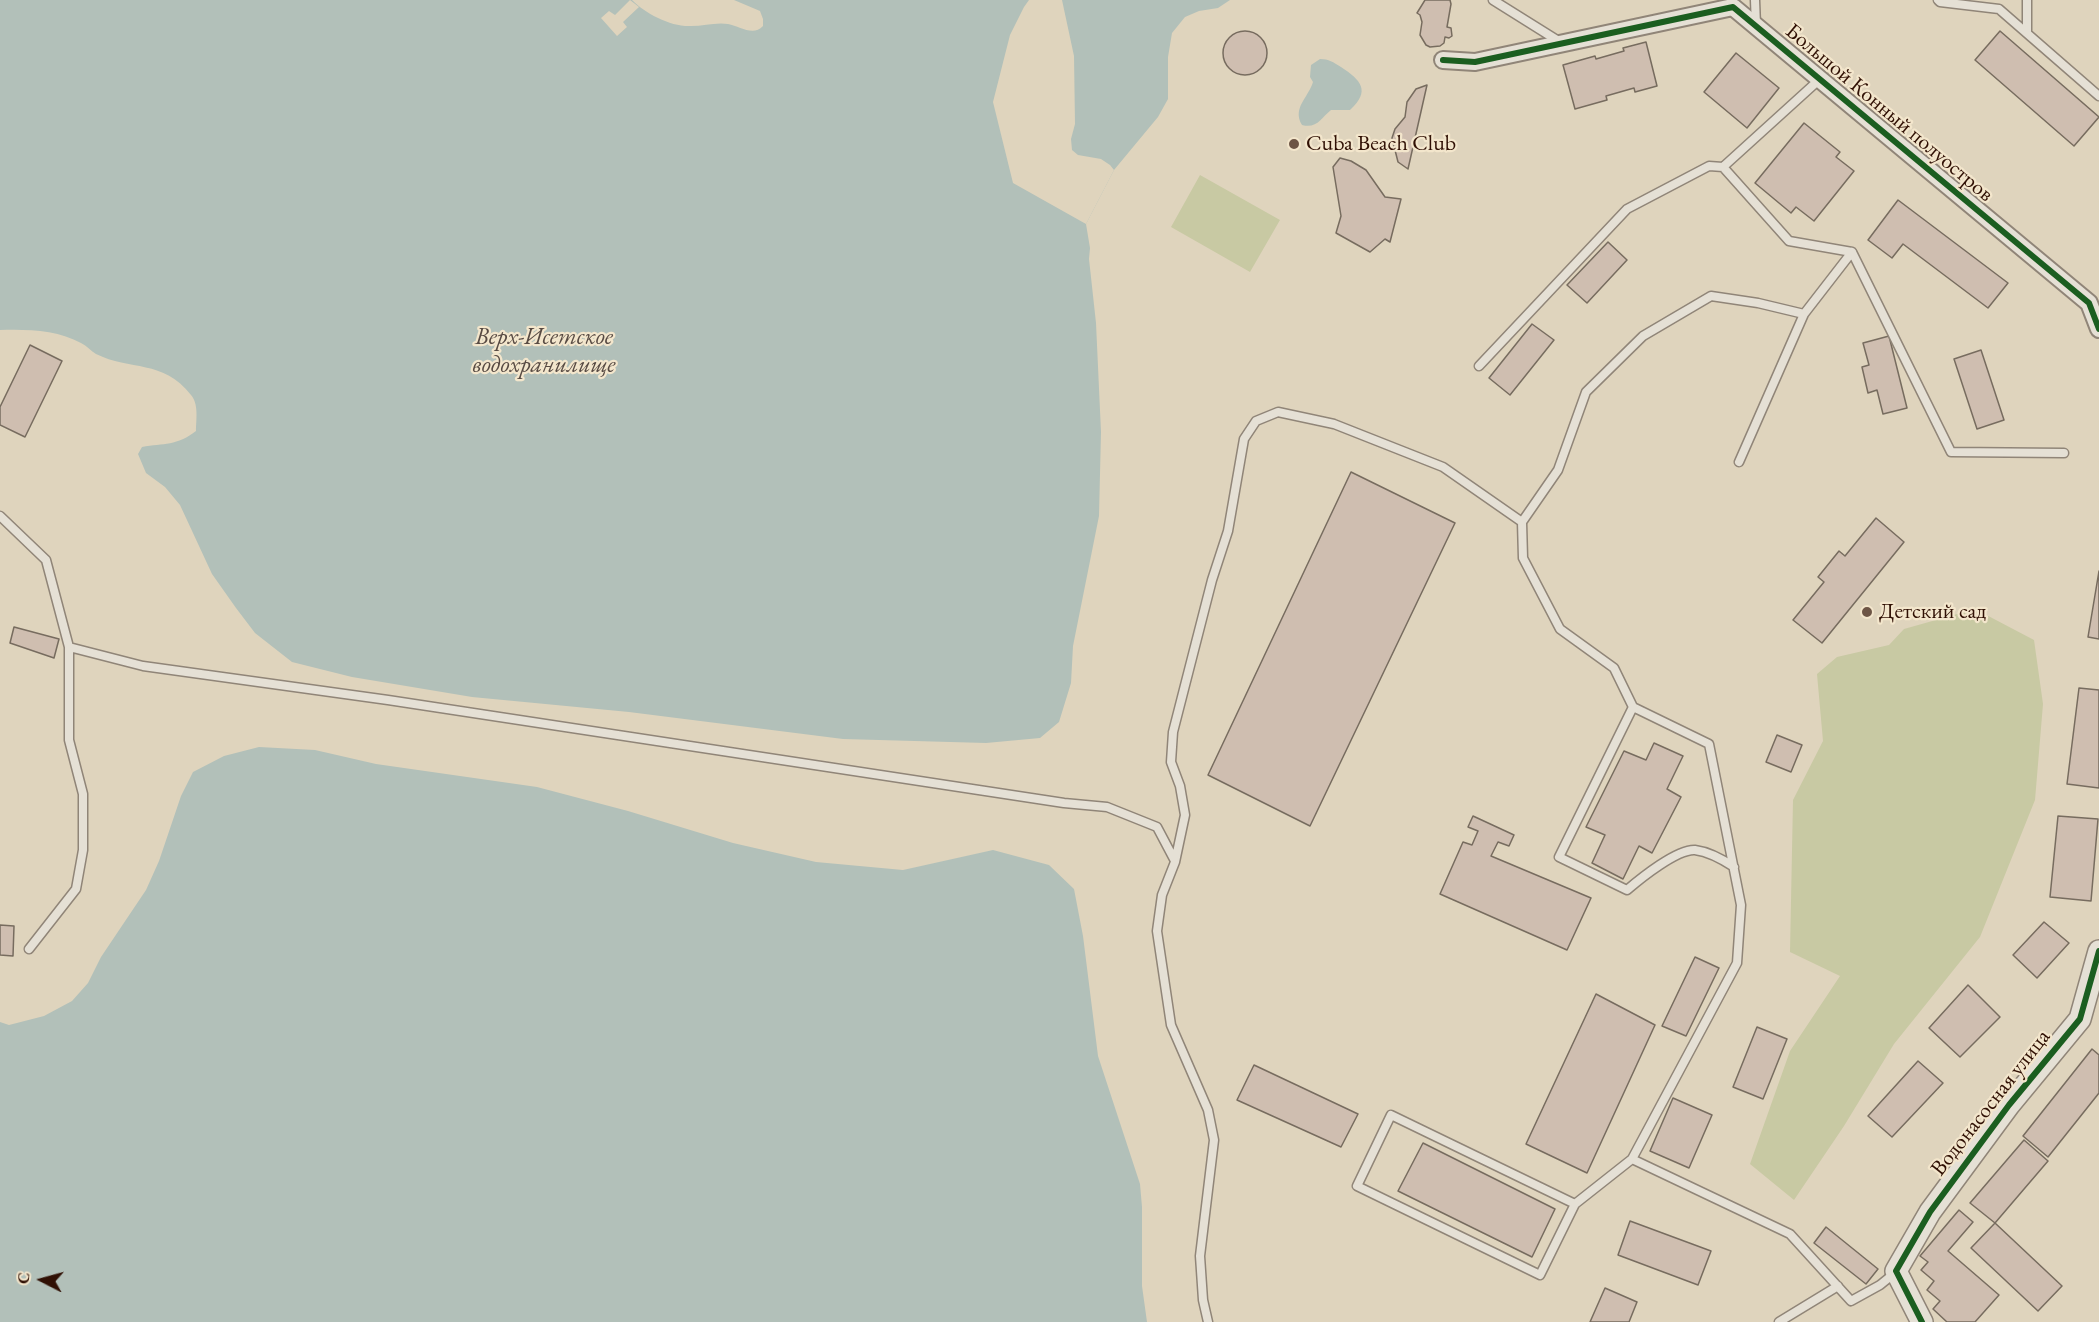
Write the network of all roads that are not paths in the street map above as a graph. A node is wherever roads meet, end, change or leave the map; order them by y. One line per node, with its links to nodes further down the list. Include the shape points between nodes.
1 (1493, 0): 7 (lane)
2 (1755, 0): 5 (lane)
3 (1938, 0): 6 (lane, via 1999,9)
4 (2027, 0): 6 (lane)
5 (1756, 27): 7 (street, Большой Конный полуостров, via 1733,7); 9 (street, Большой Конный полуостров)
6 (2027, 33): 10 (lane)
7 (1563, 44): 8 (street, Большой Конный полуостров, via 1475,62)
8 (1443, 60)
9 (1820, 79): 11 (lane); 14 (street, Большой Конный полуостров, via 2089,303)
10 (2099, 96)
11 (1723, 167): 12 (lane, via 1789,242); 15 (lane, via 1709,166 1627,209)
12 (1852, 252): 13 (lane); 16 (lane, via 1951,452)
13 (1804, 314): 17 (lane); 19 (lane, via 1711,296 1643,336 1586,392 1558,470)
14 (2099, 329)
15 (1479, 366)
16 (2064, 453)
17 (1739, 462)
18 (0, 516): 20 (lane, via 46,560)
19 (1522, 522): 21 (lane, via 1523,558 1560,629 1614,668); 22 (lane, via 1443,467 1334,424 1278,412 1256,422 1244,440 1228,531 1173,732 1172,762 1185,814)
20 (69, 647): 22 (lane, via 143,666 1107,807 1157,827); 24 (lane, via 69,740 83,794 83,850 76,889)
21 (1633, 707): 23 (lane, via 1709,744); 23 (lane, via 1559,857 1627,890 1660,864 1693,850 1714,855)
22 (1175, 862): 30 (lane, via 1162,895 1157,931 1171,1025 1209,1110 1214,1140 1200,1256)
23 (1734, 867): 26 (lane, via 1742,905 1737,963)
24 (29, 949)
25 (2099, 951): 28 (street, Водонасосная улица, via 2080,1019 2009,1105 1930,1212)
26 (1632, 1159): 27 (lane); 29 (lane, via 1790,1234)
27 (1575, 1204): 27 (lane, via 1540,1275 1357,1186 1391,1115)
28 (1896, 1271): 29 (lane, via 1851,1301); 32 (street)
29 (1838, 1286): 31 (lane)
30 (1208, 1322)
31 (1779, 1322)
32 (1922, 1322)

